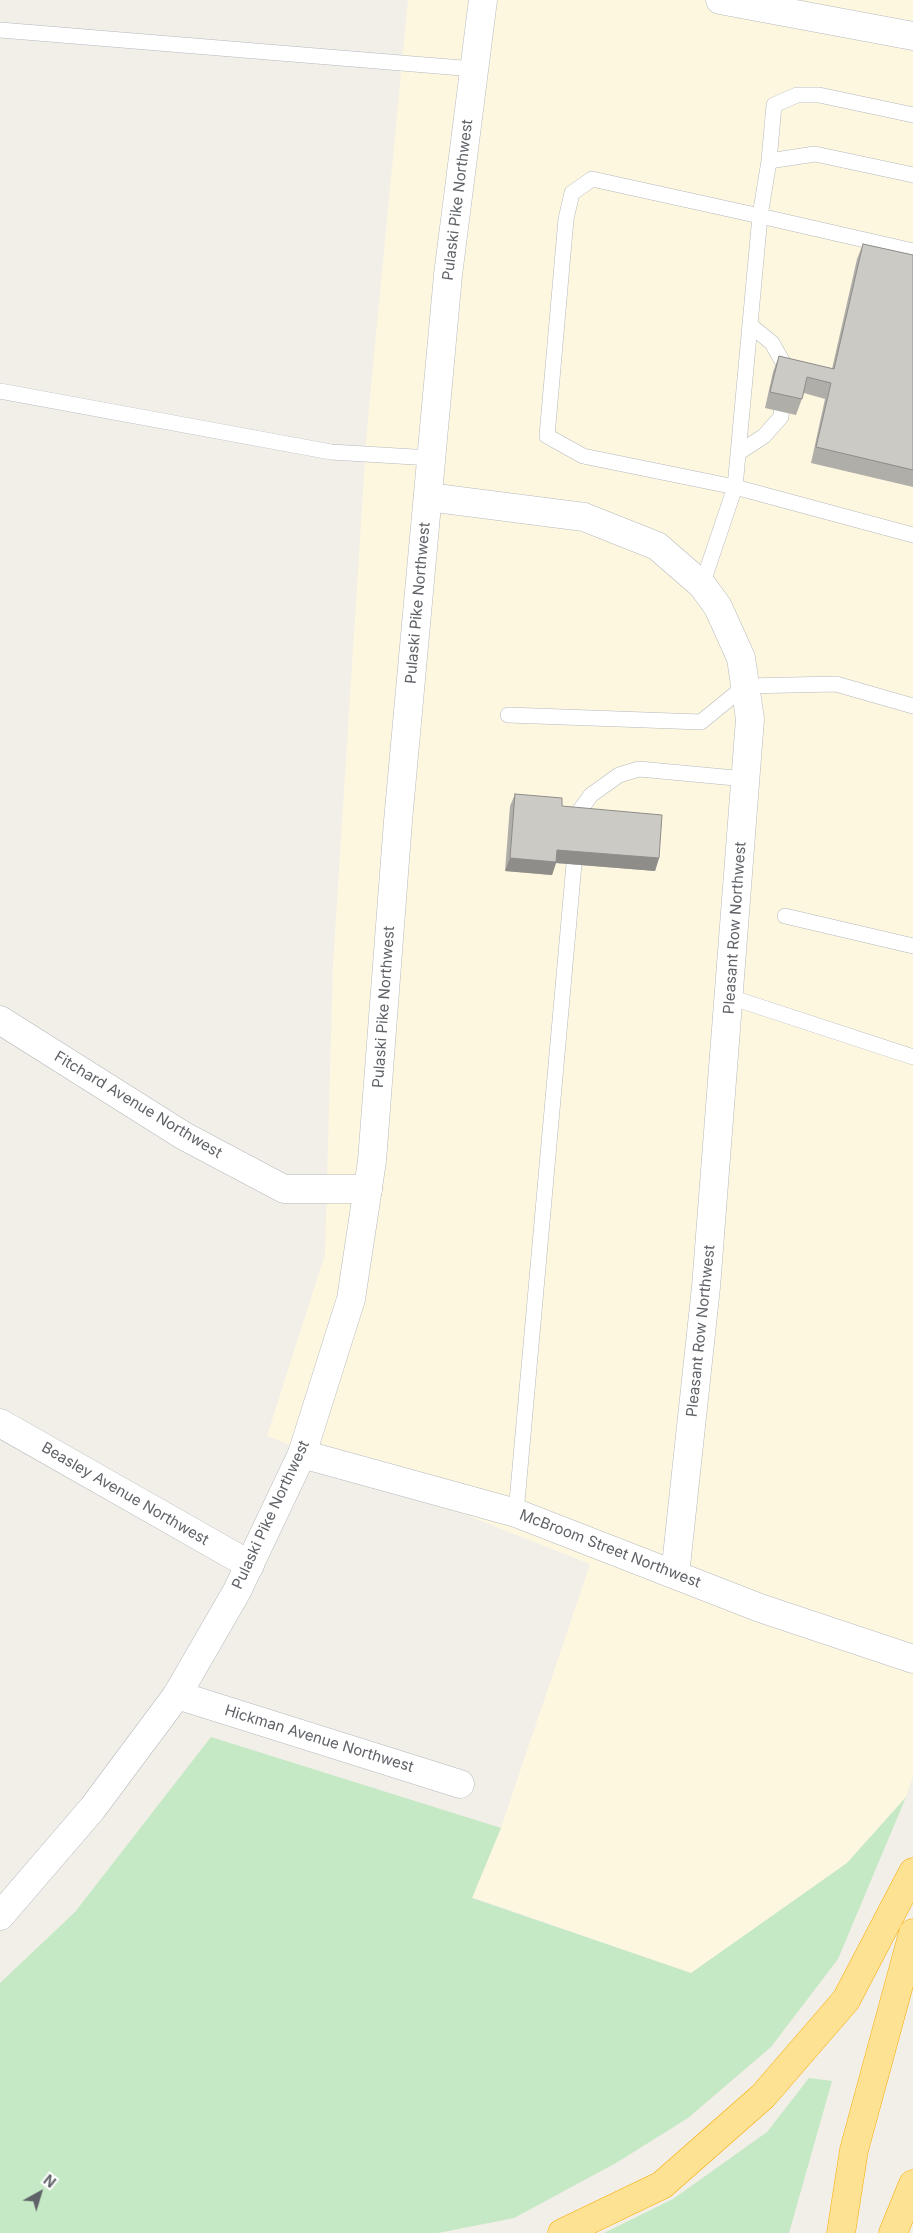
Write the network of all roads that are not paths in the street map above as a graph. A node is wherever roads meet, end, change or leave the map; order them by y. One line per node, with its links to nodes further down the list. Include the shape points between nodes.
1 (483, 0): 5 (street, Pulaski Pike Northwest)
2 (720, 0): 4 (street)
3 (0, 30): 5 (lane)
4 (913, 36)
5 (474, 69): 14 (street, Pulaski Pike Northwest, via 448,275)
6 (913, 115): 7 (lane, via 819,95 796,95 774,106)
7 (769, 161): 8 (lane, via 815,154); 9 (lane)
8 (913, 175)
9 (760, 216): 10 (lane); 11 (lane); 15 (lane, via 592,179 572,193 566,219 548,436 583,456)
10 (913, 251)
11 (750, 325): 13 (lane); 13 (lane, via 772,343 785,366 781,417 764,436)
12 (0, 391): 14 (lane, via 331,452)
13 (738, 453): 15 (lane)
14 (431, 458): 16 (street, Pulaski Pike Northwest)
15 (735, 487): 17 (lane); 18 (lane)
16 (428, 497): 18 (street, Pleasant Row Northwest, via 584,517 657,546); 30 (street, Pulaski Pike Northwest)
17 (913, 535)
18 (702, 585): 19 (street, Pleasant Row Northwest, via 718,606 740,658)
19 (745, 686): 20 (lane, via 836,684); 21 (lane, via 700,722); 22 (street, Pleasant Row Northwest, via 750,720)
20 (913, 706)
21 (508, 715)
22 (746, 778): 23 (lane, via 639,769 620,775 591,795 578,813); 27 (street, Pleasant Row Northwest)
23 (577, 820)
24 (574, 864): 33 (lane)
25 (785, 916): 26 (lane)
26 (913, 946)
27 (730, 997): 29 (lane); 35 (street, Pleasant Row Northwest, via 706,1287)
28 (0, 1020): 30 (street, Fitchard Avenue Northwest, via 184,1136 284,1189)
29 (913, 1057)
30 (368, 1189): 32 (street, Pulaski Pike Northwest, via 351,1299)
31 (0, 1424): 34 (street, Beasley Avenue Northwest)
32 (302, 1454): 33 (street, McBroom Street Northwest); 34 (street, Pulaski Pike Northwest)
33 (516, 1513): 35 (street, McBroom Street Northwest)
34 (250, 1565): 37 (street, Pulaski Pike Northwest)
35 (676, 1575): 36 (street, McBroom Street Northwest, via 760,1608)
36 (913, 1659)
37 (177, 1695): 38 (street, Hickman Avenue Northwest); 40 (street, Pulaski Pike Northwest, via 92,1809)
38 (460, 1784)
39 (913, 1872): 43 (highway, via 846,2000 763,2096 662,2185)
40 (0, 1916)
41 (913, 1933): 44 (highway, via 854,2150)
42 (913, 2184): 45 (highway)
43 (562, 2233)
44 (840, 2233)
45 (893, 2233)

